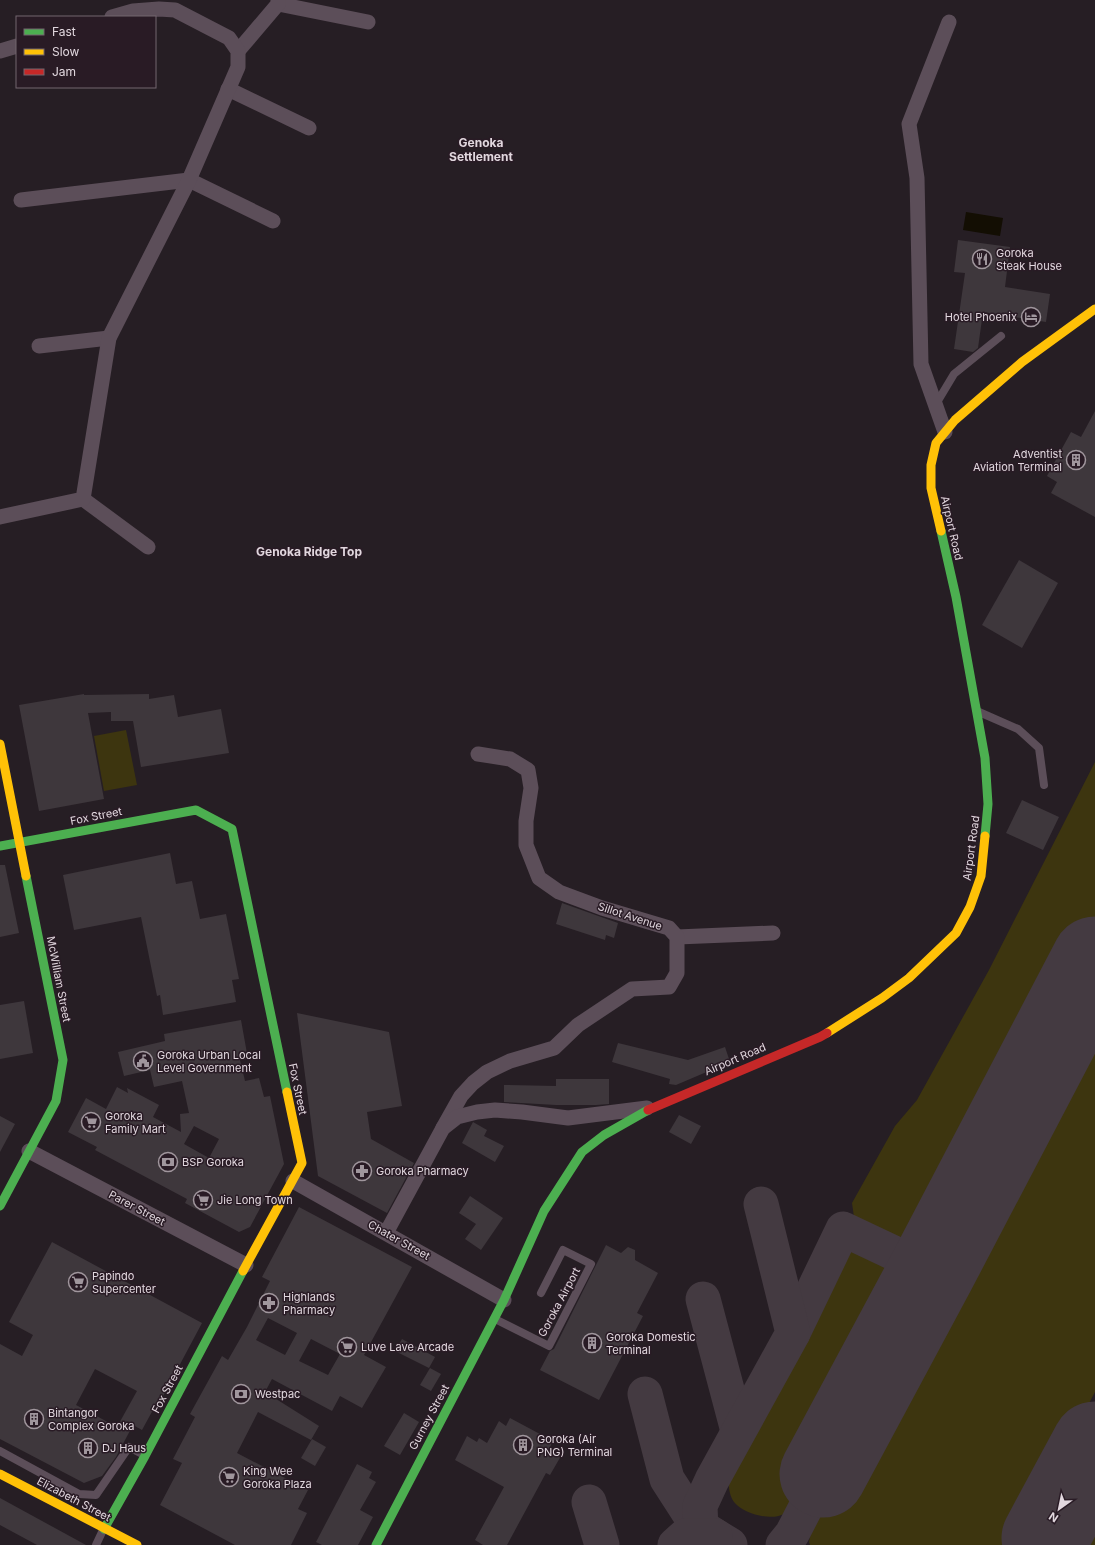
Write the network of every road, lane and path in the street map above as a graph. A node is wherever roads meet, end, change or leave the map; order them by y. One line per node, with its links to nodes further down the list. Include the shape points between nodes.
1 (278, 2): 3 (street); 7 (street)
2 (116, 16): 7 (street, via 133,11 176,10 229,38)
3 (368, 22)
4 (949, 22): 17 (street, via 909,124 917,178 921,364)
5 (16, 46): 6 (street)
6 (0, 51)
7 (238, 51): 8 (street, via 238,67)
8 (228, 89): 9 (street); 10 (street)
9 (309, 128)
10 (189, 180): 11 (street); 12 (street); 15 (street)
11 (21, 200)
12 (273, 220)
13 (1095, 309): 18 (street, Airport Road, via 1022,362 955,420)
14 (1001, 336): 17 (lane, via 954,374)
15 (109, 338): 16 (street); 19 (street)
16 (39, 346)
17 (936, 404): 18 (street)
18 (946, 432): 22 (street, Airport Road, via 936,443 931,465 931,488 956,597)
19 (83, 499): 20 (street); 21 (street)
20 (0, 517)
21 (148, 547)
22 (976, 710): 25 (lane, via 1018,729 1039,748); 30 (street, Airport Road, via 985,758 988,804 985,849 981,876 973,901 956,933 910,978 820,1037)
23 (0, 744): 26 (street, McWilliam Street)
24 (478, 754): 29 (street, Sillot Avenue, via 510,759 528,770 531,788 526,821 526,845 538,878 559,892 669,928)
25 (1044, 785)
26 (20, 843): 27 (street); 32 (street, McWilliam Street, via 63,1060 56,1100); 33 (street, Fox Street, via 196,810 232,829 302,1163)
27 (0, 846)
28 (773, 933): 29 (street)
29 (676, 937): 31 (street, via 677,973 669,987 632,989 578,1025 554,1048 510,1061 487,1072 461,1096)
30 (654, 1107): 31 (street, via 568,1118 495,1110 457,1117); 38 (street, Airport Road, via 604,1135 582,1152 544,1211)
31 (443, 1128): 35 (street)
32 (29, 1152): 34 (street, McWilliam Street); 36 (street, Parer Street)
33 (293, 1181): 35 (street, Chater Street); 36 (street, Fox Street)
34 (0, 1206)
35 (386, 1234): 38 (street, Chater Street)
36 (246, 1265): 41 (street, Fox Street)
37 (541, 1293): 39 (lane, Goroka Airport, via 563,1250 591,1264 549,1346)
38 (504, 1300): 39 (street, Gurney Street)
39 (494, 1318): 46 (street, Gurney Street)
40 (0, 1451): 41 (lane, via 79,1494 96,1495 129,1447)
41 (145, 1456): 43 (street, Fox Street)
42 (0, 1474): 43 (street, Elizabeth Street)
43 (104, 1528): 44 (lane); 45 (street, Elizabeth Street)
44 (96, 1545)
45 (137, 1545)
46 (376, 1545)

